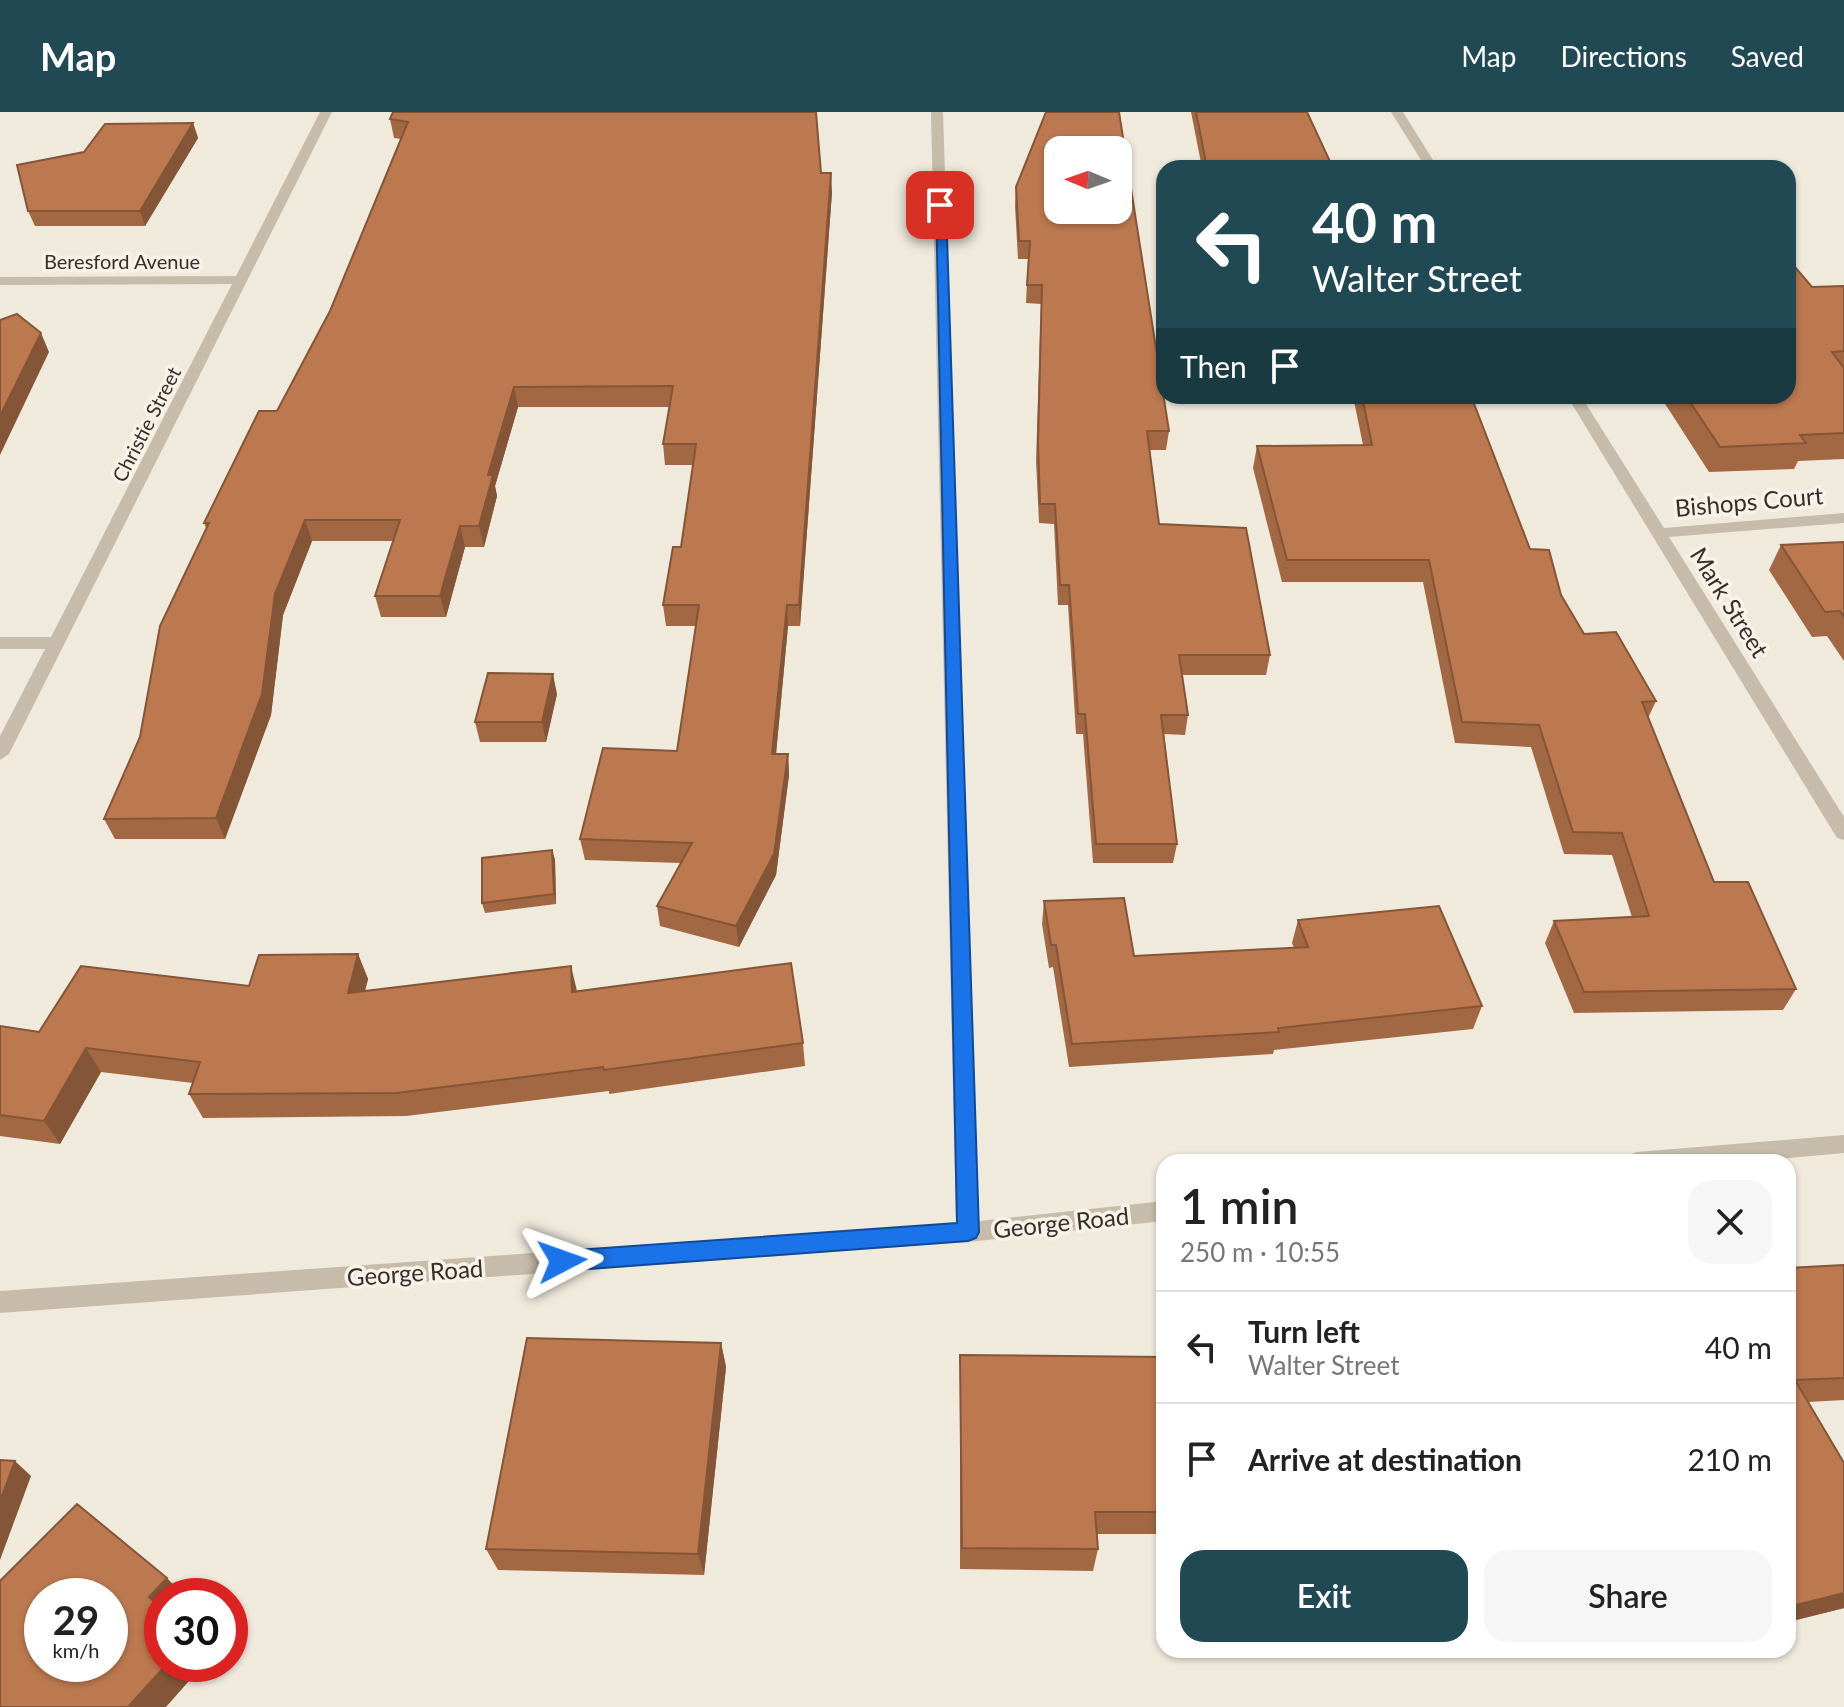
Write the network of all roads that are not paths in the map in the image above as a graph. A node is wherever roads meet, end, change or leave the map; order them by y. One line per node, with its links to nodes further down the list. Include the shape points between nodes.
1 (326, 112): 5 (street, Christie Street)
2 (937, 112): 17 (street)
3 (1397, 112): 4 (street)
4 (1427, 160)
5 (243, 280): 6 (street, Beresford Avenue); 11 (street, Christie Street)
6 (0, 281)
7 (1579, 404): 9 (street, Mark Street)
8 (1844, 518): 9 (street, Bishops Court)
9 (1659, 533): 13 (street, Mark Street)
10 (0, 643): 11 (street)
11 (56, 643): 12 (street, Christie Street)
12 (0, 754)
13 (1844, 833)
14 (1844, 1144): 15 (street)
15 (1729, 1154)
16 (1156, 1212): 17 (street, George Road)
17 (968, 1232): 18 (street, George Road)
18 (0, 1302)

